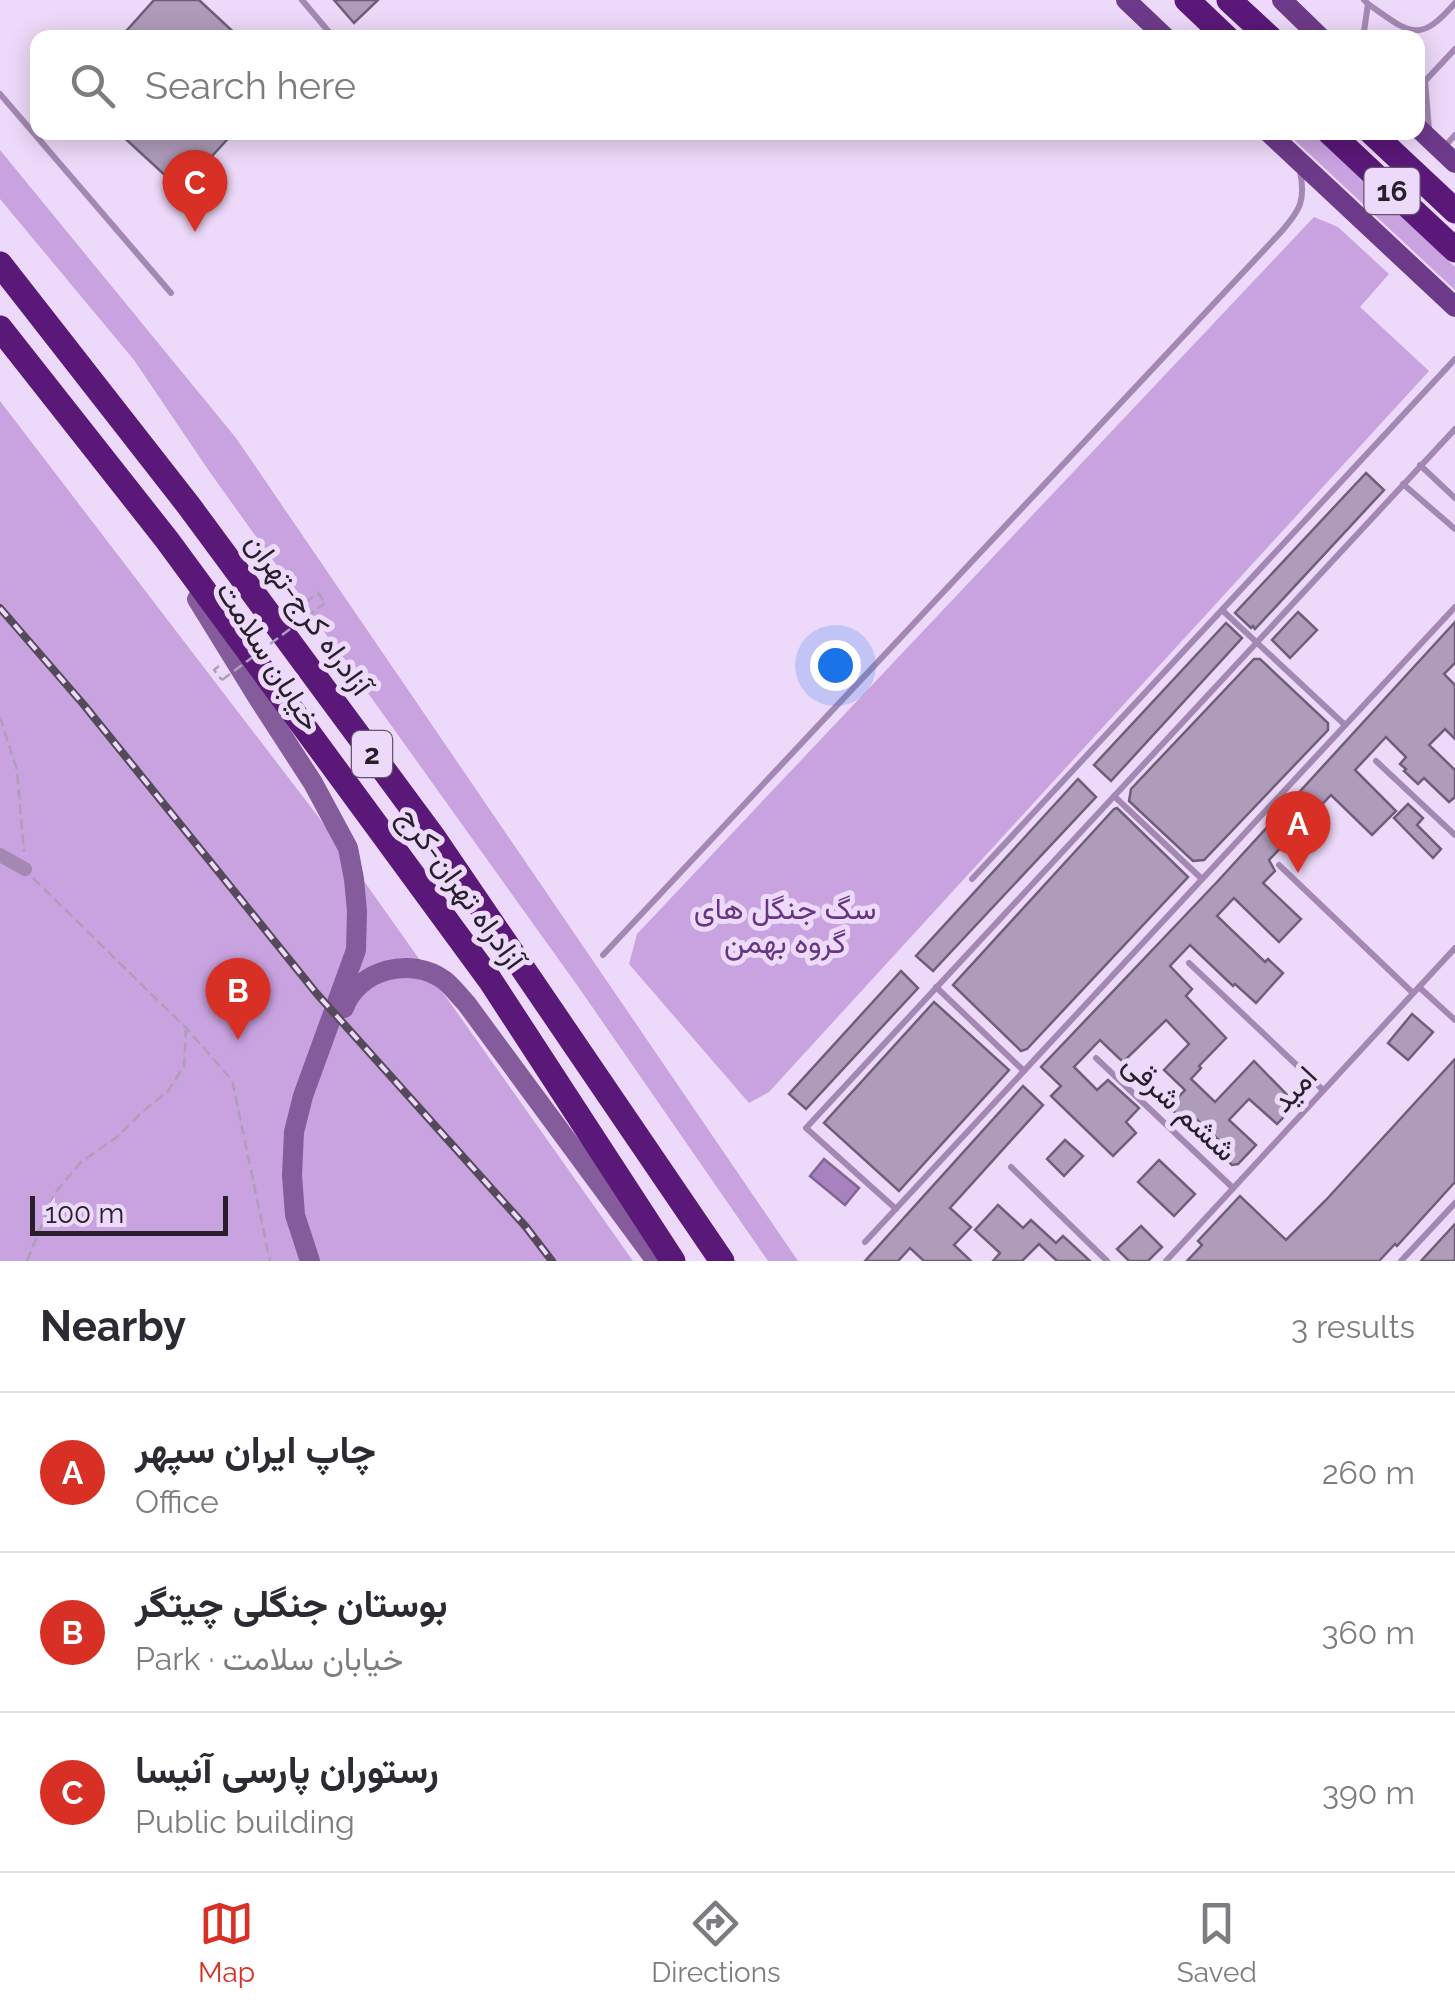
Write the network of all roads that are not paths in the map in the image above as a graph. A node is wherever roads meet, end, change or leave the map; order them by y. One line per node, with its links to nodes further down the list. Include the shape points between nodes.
1 (302, 0): 8 (lane)
2 (1126, 0): 9 (main road)
3 (1187, 0): 10 (highway)
4 (1230, 0): 11 (highway)
5 (1282, 0): 12 (main road)
6 (1366, 2): 7 (lane, via 1406,30 1436,25); 13 (lane)
7 (1455, 3)
8 (327, 30)
9 (1158, 30)
10 (1219, 30)
11 (1262, 30)
12 (1313, 30)
13 (1364, 30)
14 (1455, 49): 15 (lane)
15 (1425, 77)
16 (0, 94): 18 (lane)
17 (1425, 94): 23 (lane)
18 (30, 129)
19 (40, 140): 28 (lane)
20 (1277, 140): 24 (main road)
21 (1338, 140): 26 (highway, 16)
22 (1380, 140): 25 (highway, 16)
23 (1440, 143)
24 (1298, 160): 29 (main road); 51 (lane, via 1298,212 1281,232)
25 (1455, 210)
26 (1455, 250)
27 (0, 264): 68 (highway, آزادراه کرج-تهران / 2, via 434,838)
28 (172, 293)
29 (1455, 307)
30 (0, 328): 37 (highway, آزادراه تهران-کرج / 2)
31 (1455, 359): 39 (lane)
32 (1455, 430): 33 (lane)
33 (1420, 465): 34 (lane); 35 (lane)
34 (1403, 484): 36 (lane); 40 (lane)
35 (1455, 498)
36 (1455, 529)
37 (167, 540): 64 (main road, خیابان سلامت, via 348,848 356,950 294,1132 295,1215); 67 (highway, آزادراه تهران-کرج / 2, via 490,980)
38 (1455, 607): 41 (lane)
39 (1222, 610): 40 (lane); 48 (lane)
40 (1256, 642): 41 (lane); 43 (lane)
41 (1345, 725): 49 (lane)
42 (1376, 761): 44 (lane)
43 (1114, 796): 49 (lane); 53 (lane)
44 (1455, 835)
45 (0, 854): 47 (street)
46 (1280, 864): 54 (lane)
47 (25, 869)
48 (972, 879)
49 (1202, 880): 57 (lane)
50 (1455, 948): 54 (lane, امید)
51 (604, 955)
52 (1189, 963): 58 (lane)
53 (936, 987): 57 (lane); 62 (lane, via 806,1128)
54 (1416, 990): 55 (lane); 58 (lane, امید)
55 (1455, 1020)
56 (1096, 1058): 60 (lane, ششم شرقی)
57 (1024, 1072): 62 (lane)
58 (1324, 1090): 60 (lane, امید)
59 (1011, 1168): 69 (lane)
60 (1233, 1188): 70 (lane, امید)
61 (1455, 1203): 71 (lane)
62 (896, 1209): 63 (lane)
63 (865, 1242)
64 (310, 1261)
65 (318, 1261): 66 (main road, via 300,1167 306,1122 348,997 372,976 396,967 443,979 466,1003)
66 (656, 1261)
67 (673, 1261)
68 (722, 1261)
69 (1107, 1261)
70 (1166, 1261)
71 (1401, 1261)

